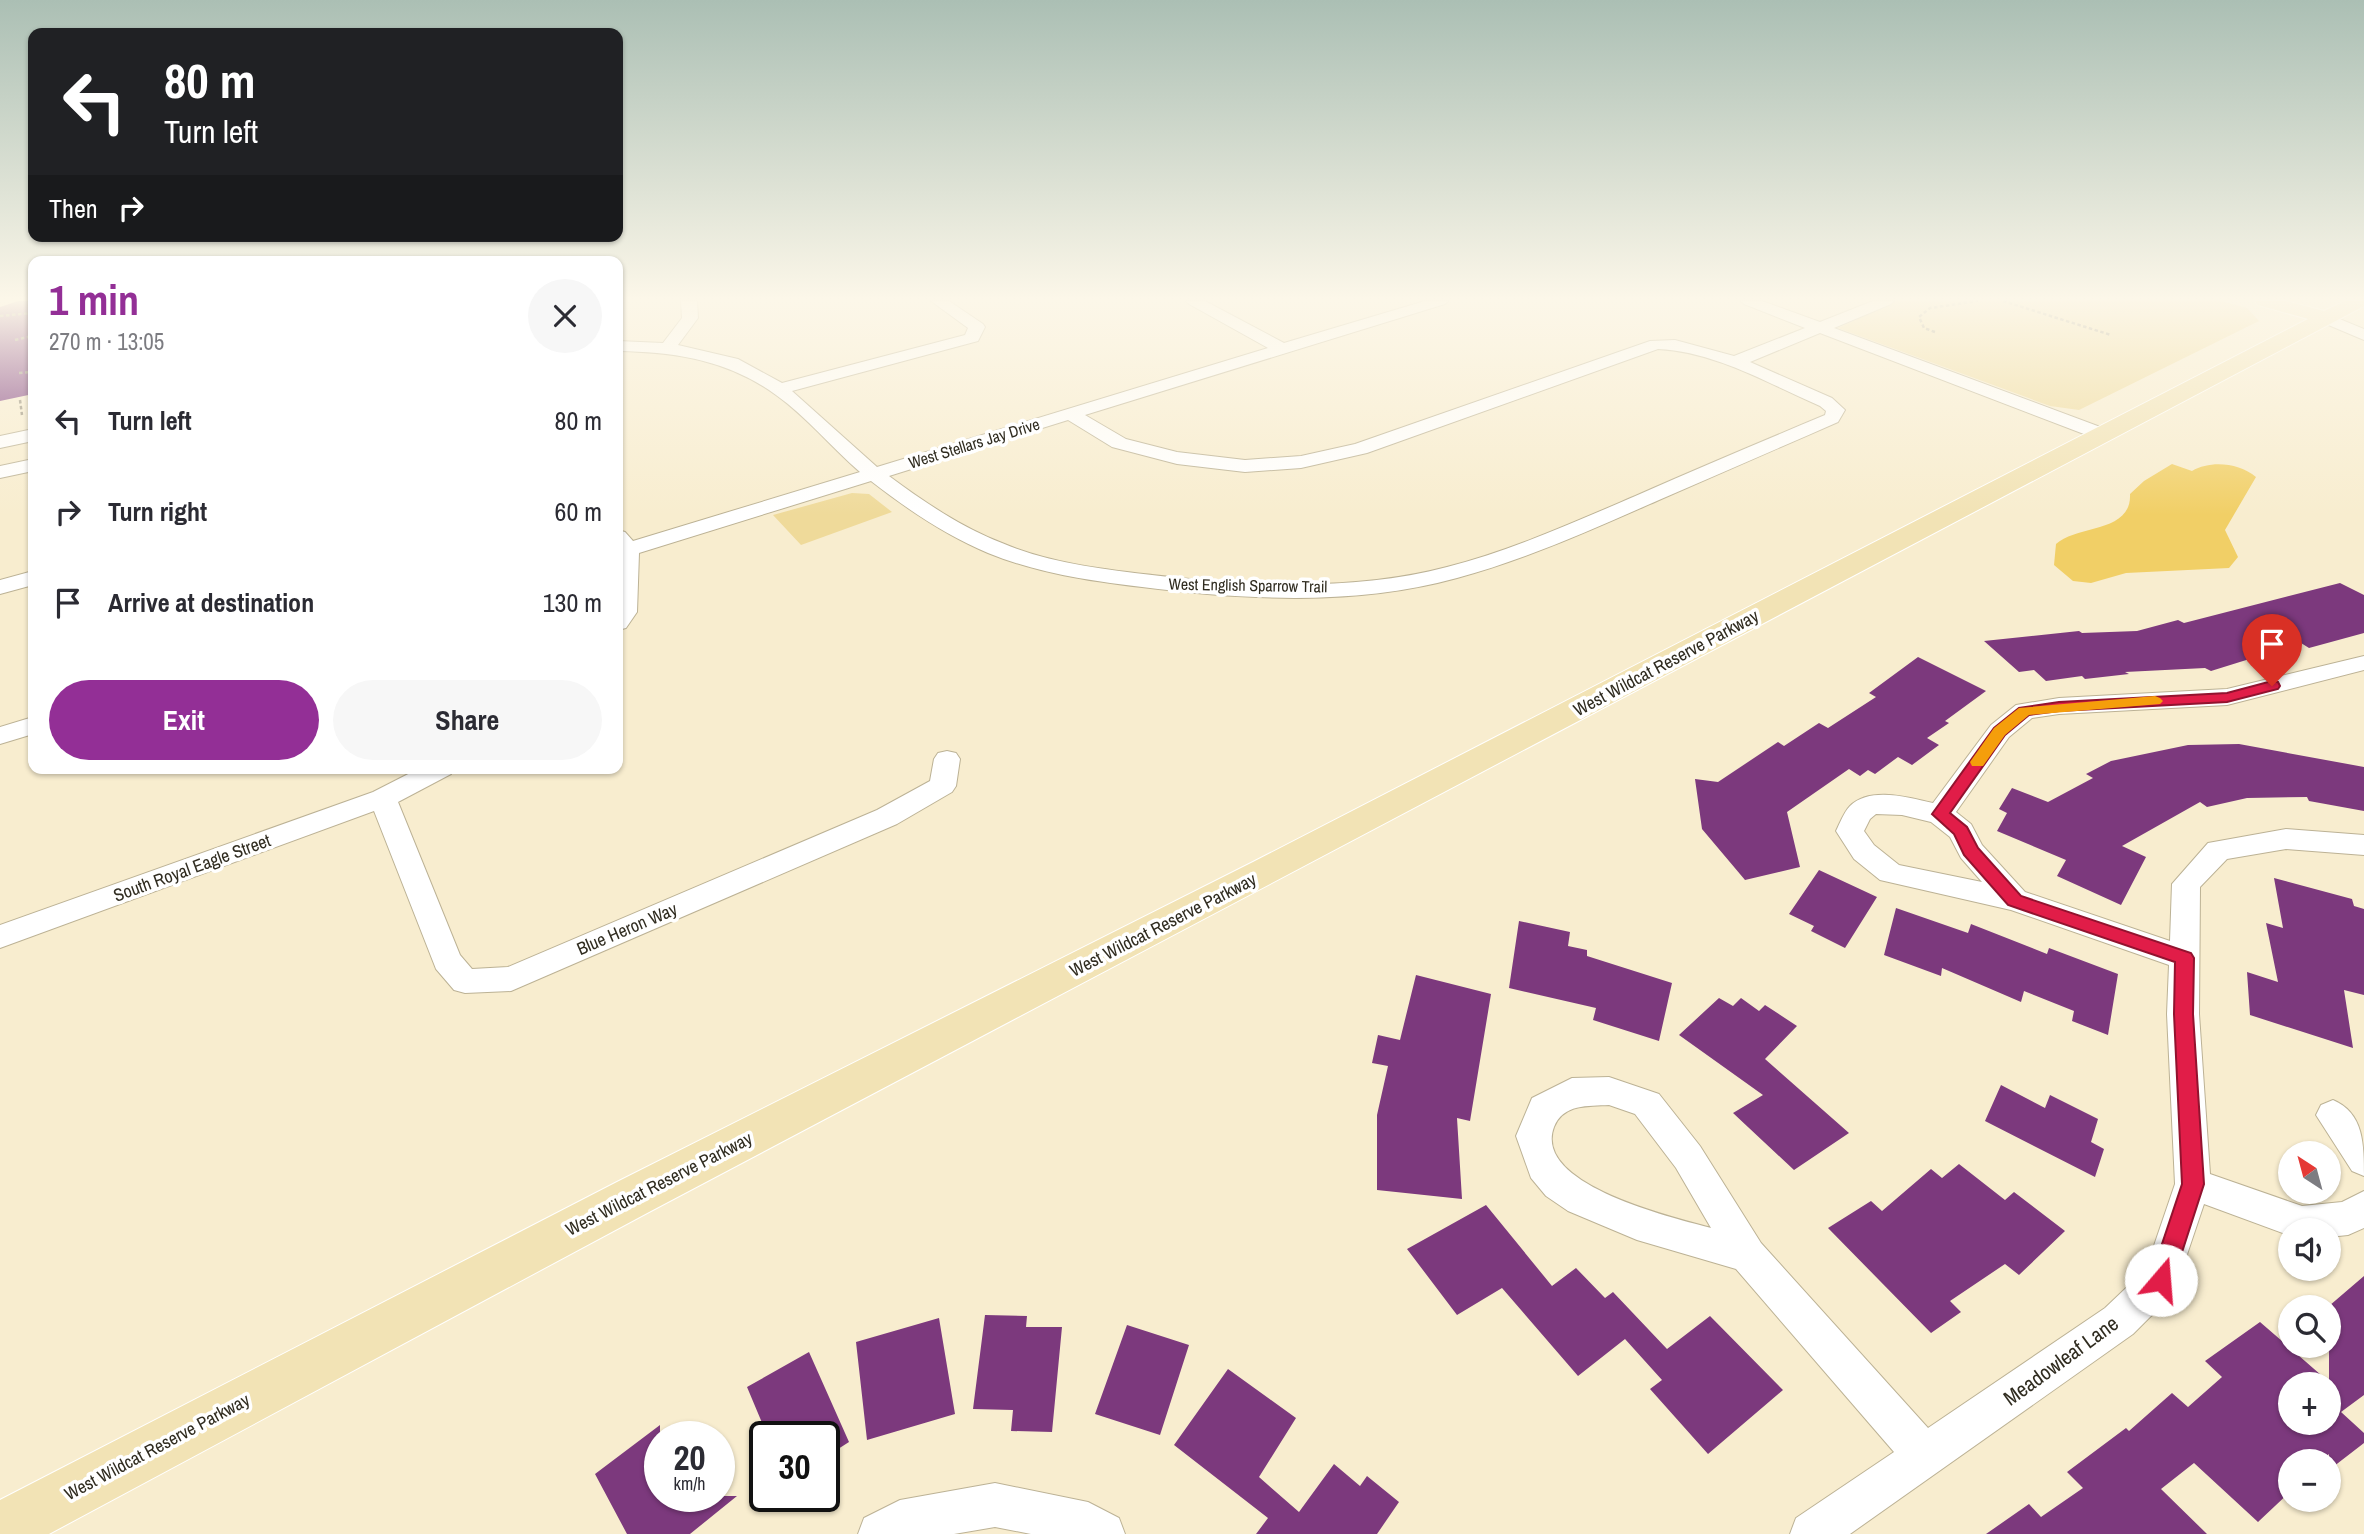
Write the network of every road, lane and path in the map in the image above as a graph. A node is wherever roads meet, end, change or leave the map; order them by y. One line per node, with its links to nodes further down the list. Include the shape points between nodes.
1 (19, 373): 2 (path)
2 (25, 373)
3 (752, 373): 10 (street, West English Sparrow Trail)
4 (840, 373): 10 (street)
5 (1205, 373): 12 (street, West Stellars Jay Drive)
6 (1575, 373): 12 (street, via 1360,449 1290,463 1245,466 1177,458 1118,443)
7 (1755, 373): 20 (street, West English Sparrow Trail, via 1826,402 1836,410 1832,418 1512,556 1444,575 1367,586 1285,590 1172,585 1079,573 1015,557 952,527)
8 (1940, 373): 15 (street)
9 (2222, 373): 15 (main road, West Wildcat Reserve Parkway)
10 (778, 389): 20 (street, West English Sparrow Trail)
11 (20, 400): 13 (path)
12 (1070, 414): 20 (street, West Stellars Jay Drive)
13 (27, 416): 14 (street)
14 (0, 425)
15 (2104, 435): 42 (main road, West Wildcat Reserve Parkway)
16 (28, 436): 17 (street)
17 (0, 442)
18 (28, 465): 19 (street)
19 (0, 472)
20 (874, 474): 21 (street, West Stellars Jay Drive)
21 (623, 542): 24 (street)
22 (28, 579): 23 (street)
23 (0, 587)
24 (623, 616)
25 (2364, 663): 31 (street, via 2227,697 2025,711 2000,731)
26 (28, 727): 27 (street)
27 (0, 736)
28 (947, 760): 30 (street, Blue Heron Way, via 943,786 887,817 511,979 465,981 447,961)
29 (430, 774): 30 (street, South Royal Eagle Street)
30 (383, 798): 34 (street, South Royal Eagle Street)
31 (1940, 814): 33 (street, via 1961,831 1970,851); 33 (street, via 1871,805 1859,813 1850,831 1864,852 1890,873)
32 (2364, 845): 35 (street, Meadowleaf Lane, via 2286,839 2218,850 2186,884)
33 (2015, 900): 35 (street)
34 (0, 937)
35 (2184, 958): 38 (street, Meadowleaf Lane)
36 (2333, 1115): 37 (street)
37 (2364, 1160)
38 (2193, 1184): 39 (street, via 2302,1223 2348,1218); 41 (street, Meadowleaf Lane, via 2161,1280 2119,1321)
39 (2364, 1208)
40 (1748, 1255): 40 (street, via 1688,1157 1647,1104 1609,1090 1572,1092 1544,1108 1533,1136 1545,1168 1580,1201); 41 (street)
41 (1926, 1457): 45 (street, Meadowleaf Lane)
42 (0, 1530)
43 (880, 1534): 44 (street, via 900,1522 995,1505 1088,1524)
44 (1103, 1534)
45 (1812, 1534)

